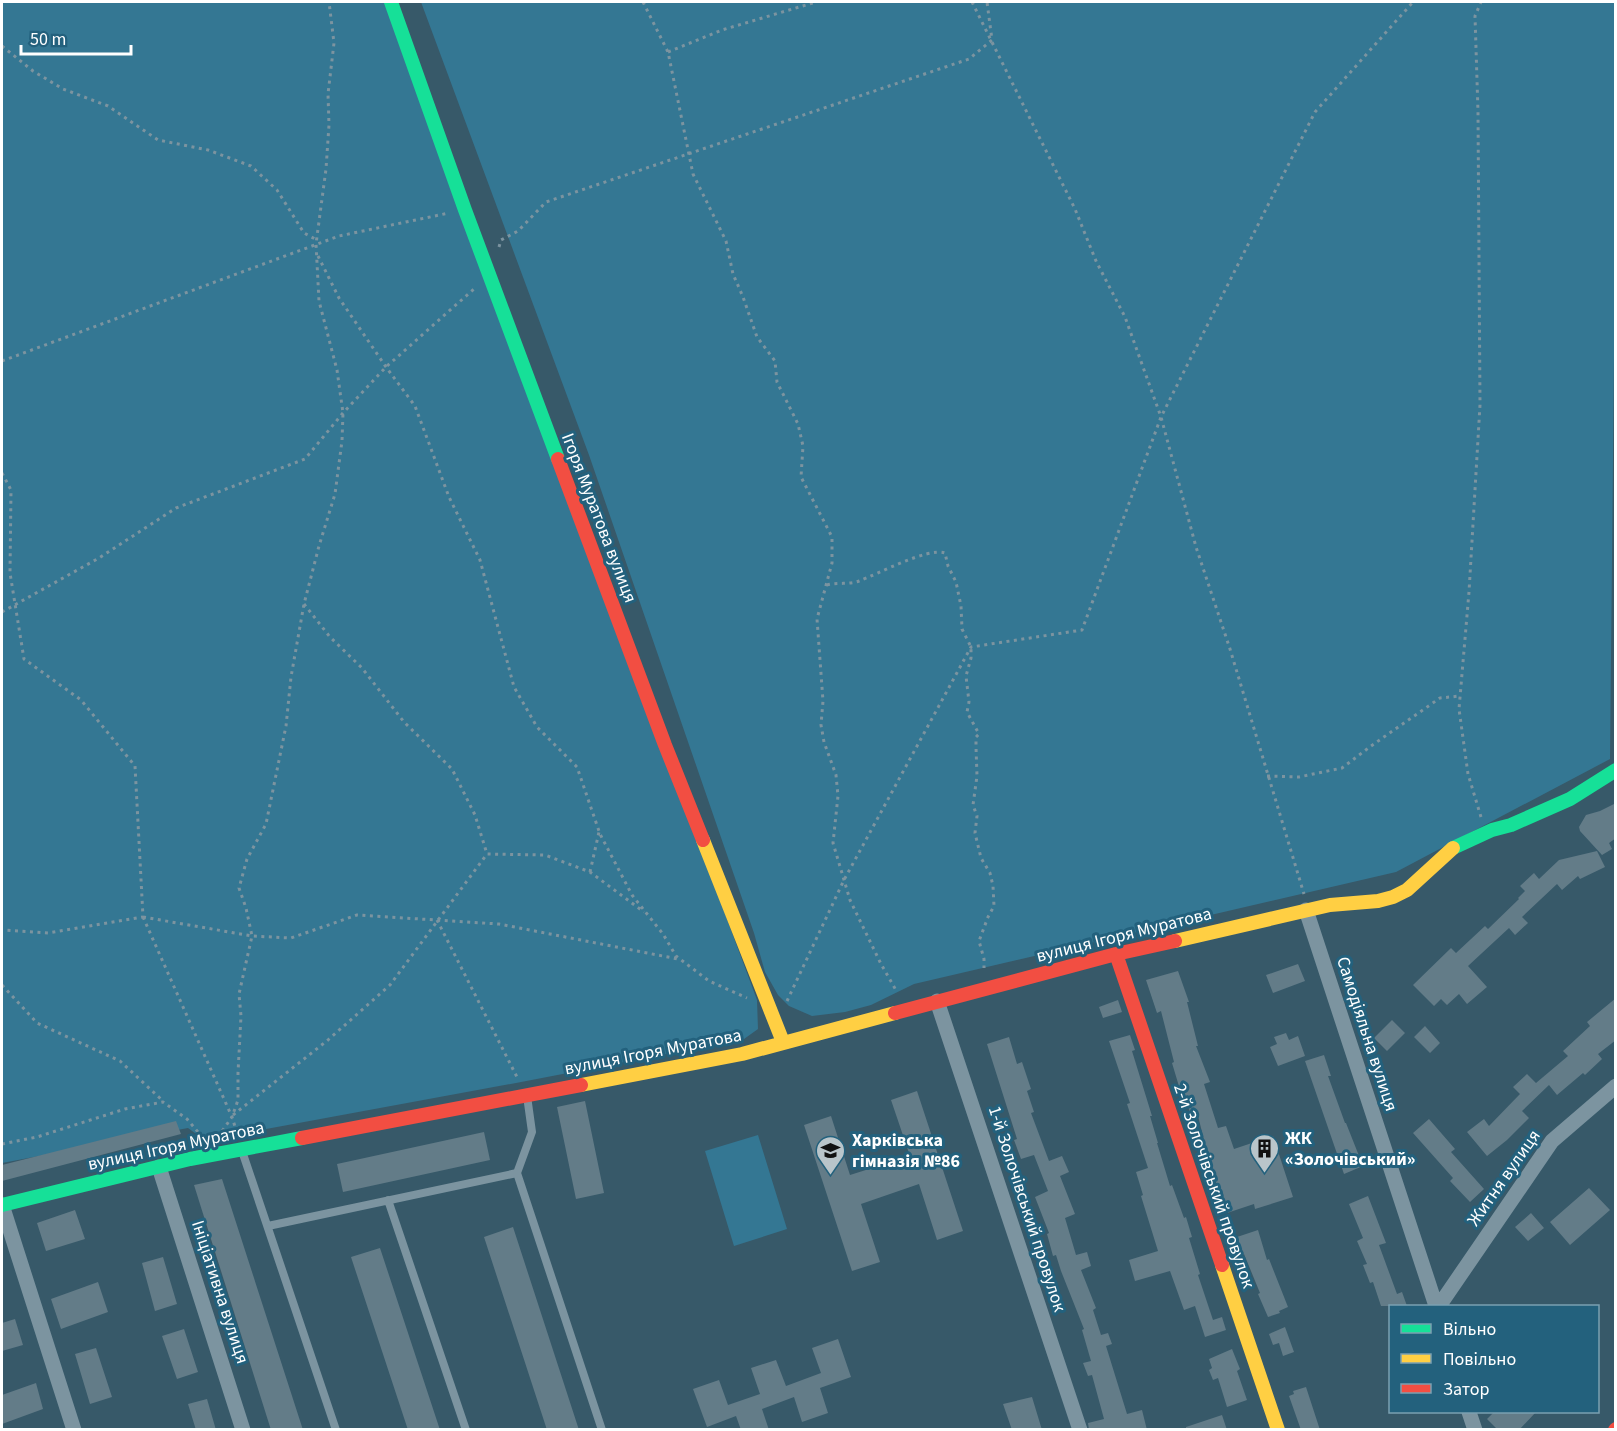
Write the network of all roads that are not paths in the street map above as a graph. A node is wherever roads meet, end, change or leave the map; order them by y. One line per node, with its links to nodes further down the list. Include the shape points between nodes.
1 (391, 2): 6 (street, Ігоря Муратова вулиця, via 665,745)
2 (1616, 770): 3 (street, вулиця Ігоря Муратова, via 1570,800 1452,848 1407,890 1393,897)
3 (1306, 910): 4 (street, вулиця Ігоря Муратова); 15 (street, Самодіяльна вулиця)
4 (1116, 954): 5 (street, вулиця Ігоря Муратова); 24 (street, 2-й Золочівський провулок)
5 (937, 1001): 6 (street, вулиця Ігоря Муратова); 23 (street, 1-й Золочівський провулок)
6 (783, 1042): 8 (street, вулиця Ігоря Муратова, via 742,1054)
7 (1616, 1086): 16 (street, Житня вулиця, via 1551,1141)
8 (527, 1095): 9 (street, вулиця Ігоря Муратова); 11 (lane, via 532,1132)
9 (242, 1149): 10 (street, вулиця Ігоря Муратова); 14 (lane)
10 (159, 1167): 13 (street, вулиця Ігоря Муратова); 19 (street, Ініціативна вулиця)
11 (517, 1173): 12 (lane); 22 (lane)
12 (388, 1200): 14 (lane); 21 (lane)
13 (2, 1205): 18 (street)
14 (268, 1226): 20 (lane)
15 (1437, 1305)
16 (1438, 1305)
17 (1469, 1413): 25 (street)
18 (74, 1430)
19 (243, 1430)
20 (336, 1430)
21 (466, 1430)
22 (602, 1430)
23 (1080, 1430)
24 (1278, 1430)
25 (1475, 1430)

